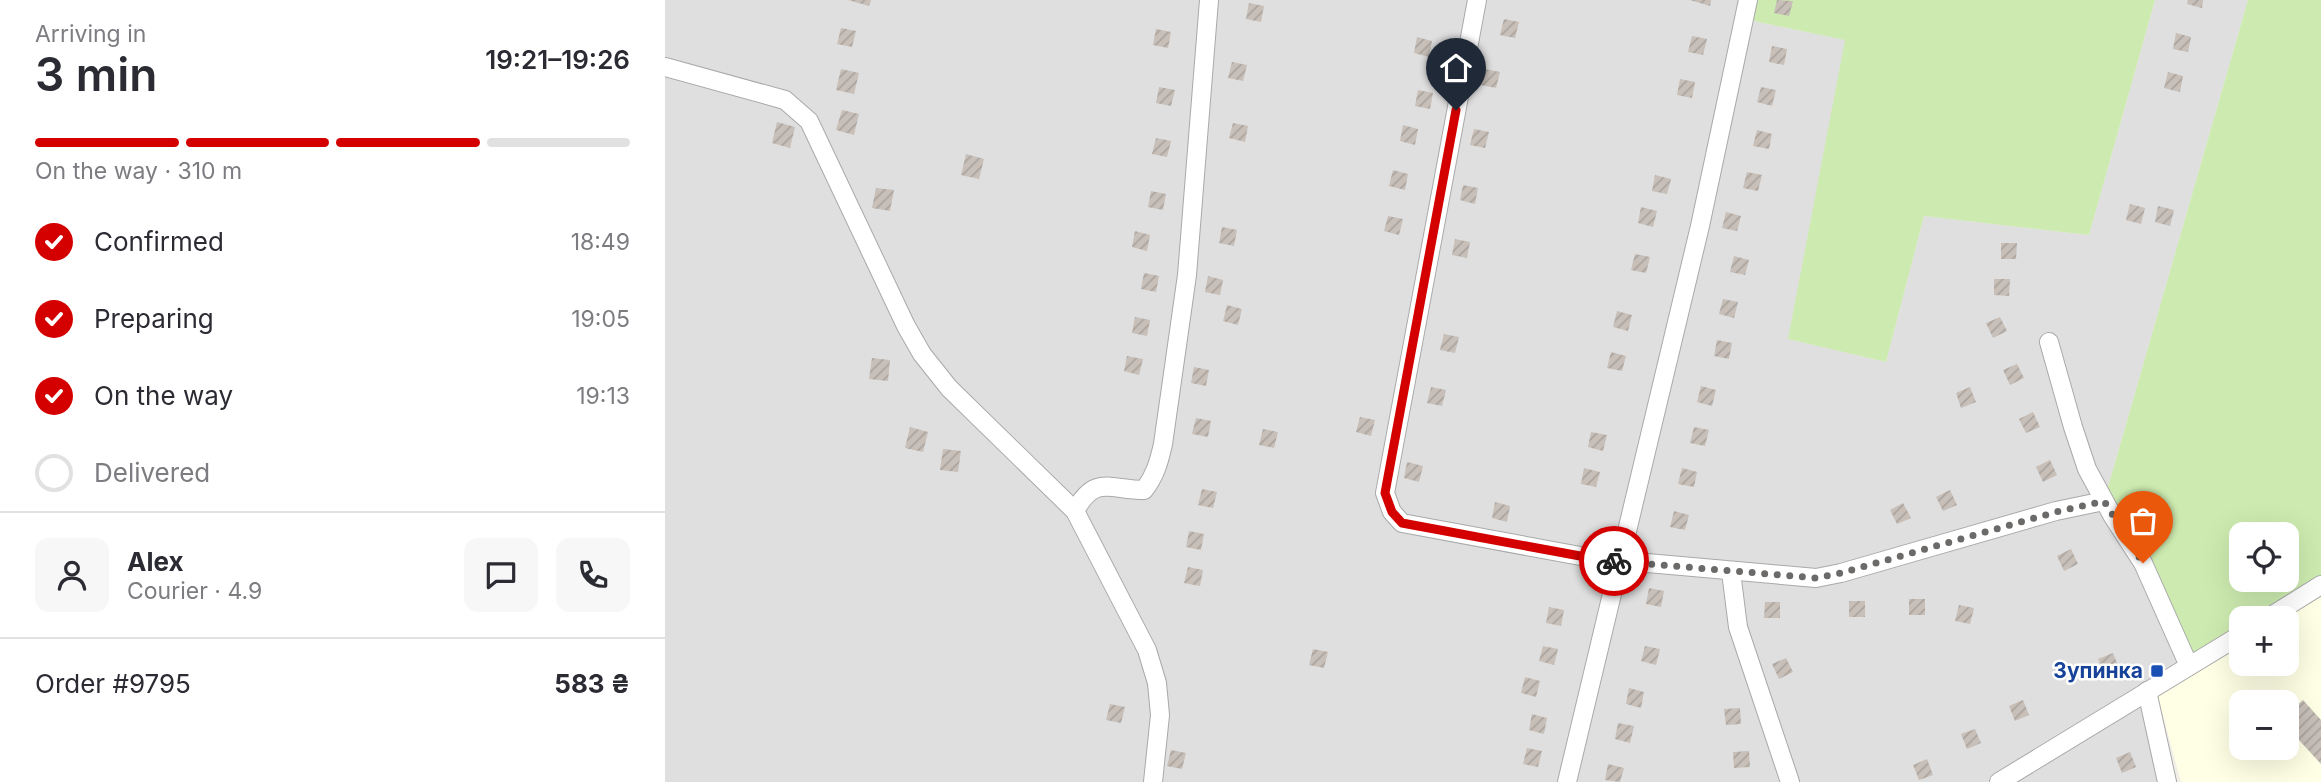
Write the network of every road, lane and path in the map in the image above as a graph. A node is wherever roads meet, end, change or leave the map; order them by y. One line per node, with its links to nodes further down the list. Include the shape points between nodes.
1 (1209, 0): 7 (street, via 1187,275 1158,465 1144,490 1103,485 1084,495)
2 (1476, 0): 8 (street, via 1385,493 1402,523)
3 (1748, 0): 8 (street, via 1700,226)
4 (665, 67): 7 (street, via 785,100 810,121 922,354 949,387)
5 (2049, 342): 6 (street, via 2087,469)
6 (2104, 501): 9 (street, via 1816,578); 13 (street, via 2143,563)
7 (1075, 511): 15 (street, via 1147,650 1157,683 1160,715)
8 (1619, 561): 9 (street); 16 (street)
9 (1731, 572): 17 (street, via 1738,627)
10 (2321, 585): 11 (street)
11 (2287, 606)
12 (2229, 642): 13 (street)
13 (2189, 666): 14 (street)
14 (2147, 691): 18 (street); 19 (street)
15 (1153, 782)
16 (1567, 782)
17 (1790, 782)
18 (1999, 782)
19 (2167, 782)

